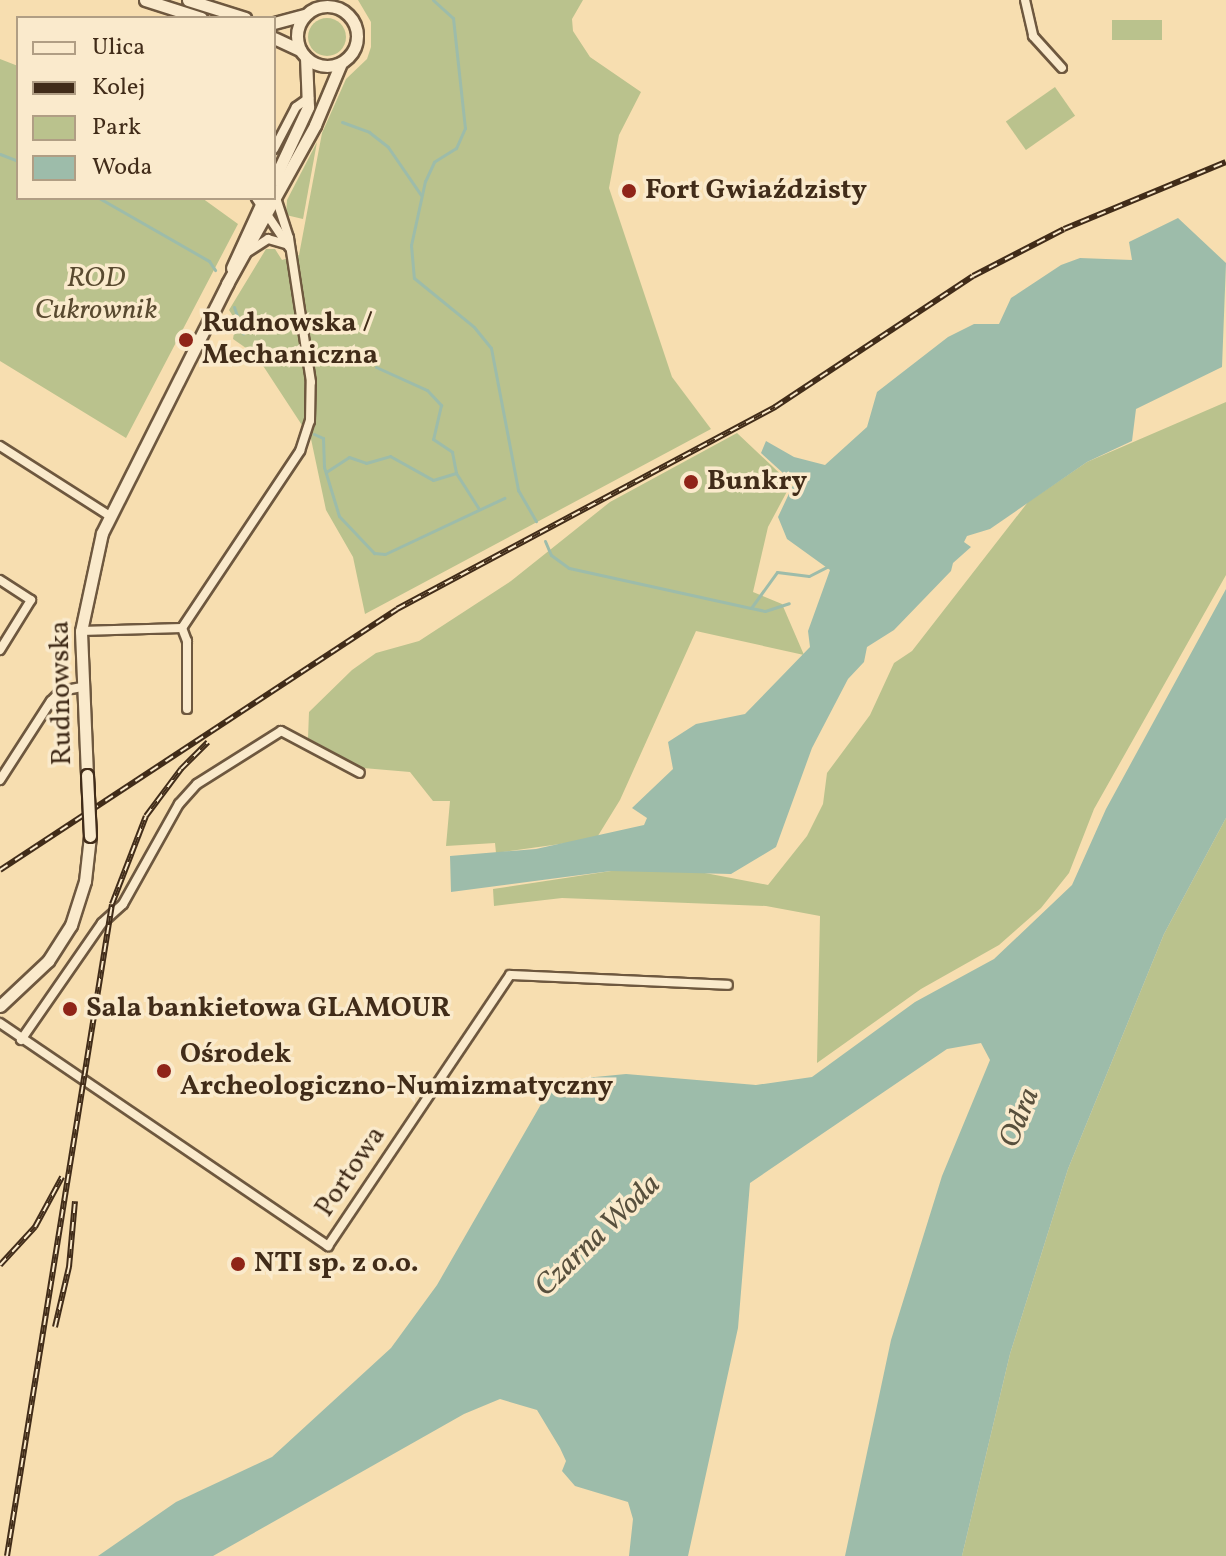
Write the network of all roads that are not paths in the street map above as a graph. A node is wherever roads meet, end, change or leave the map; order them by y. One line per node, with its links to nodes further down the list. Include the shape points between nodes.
1 (145, 0): 7 (main road)
2 (188, 0): 8 (main road)
3 (341, 0): 6 (main road)
4 (1025, 0): 13 (street, via 1033,36)
5 (313, 8): 6 (main road, via 330,6); 9 (main road); 11 (main road, via 297,31)
6 (346, 13): 12 (main road, via 357,36 353,52)
7 (195, 16)
8 (239, 16)
9 (276, 22)
10 (276, 39): 11 (main road)
11 (303, 54): 12 (main road, via 325,66); 14 (main road)
12 (341, 63): 17 (main road, Rudnowska)
13 (1062, 68)
14 (309, 98): 15 (street, via 296,107); 16 (main road)
15 (276, 145)
16 (276, 175)
17 (276, 182)
18 (264, 204): 19 (street); 19 (street); 20 (main road, Rudnowska); 21 (main road, Rudnowska)
19 (290, 250): 20 (street, via 273,239); 25 (street, via 311,382 310,421 293,465)
20 (247, 253): 21 (main road, Rudnowska)
21 (227, 284): 23 (main road, Rudnowska)
22 (0, 446): 23 (street)
23 (110, 516): 26 (main road, Rudnowska, via 93,560)
24 (0, 580): 27 (street, via 31,600)
25 (182, 628): 26 (street); 29 (street, via 187,641)
26 (81, 631): 28 (main road, Rudnowska)
27 (0, 650)
28 (82, 687): 31 (street, via 61,691 51,701); 33 (main road, Rudnowska, bridge, via 90,836 85,881 71,925 48,961)
29 (187, 709)
30 (360, 773): 35 (street, via 281,731 197,784 179,804 129,895 102,923)
31 (0, 780)
32 (728, 985): 35 (street, Portowa, via 510,975 328,1246)
33 (0, 1006)
34 (0, 1023): 35 (street, Portowa)
35 (21, 1040)

